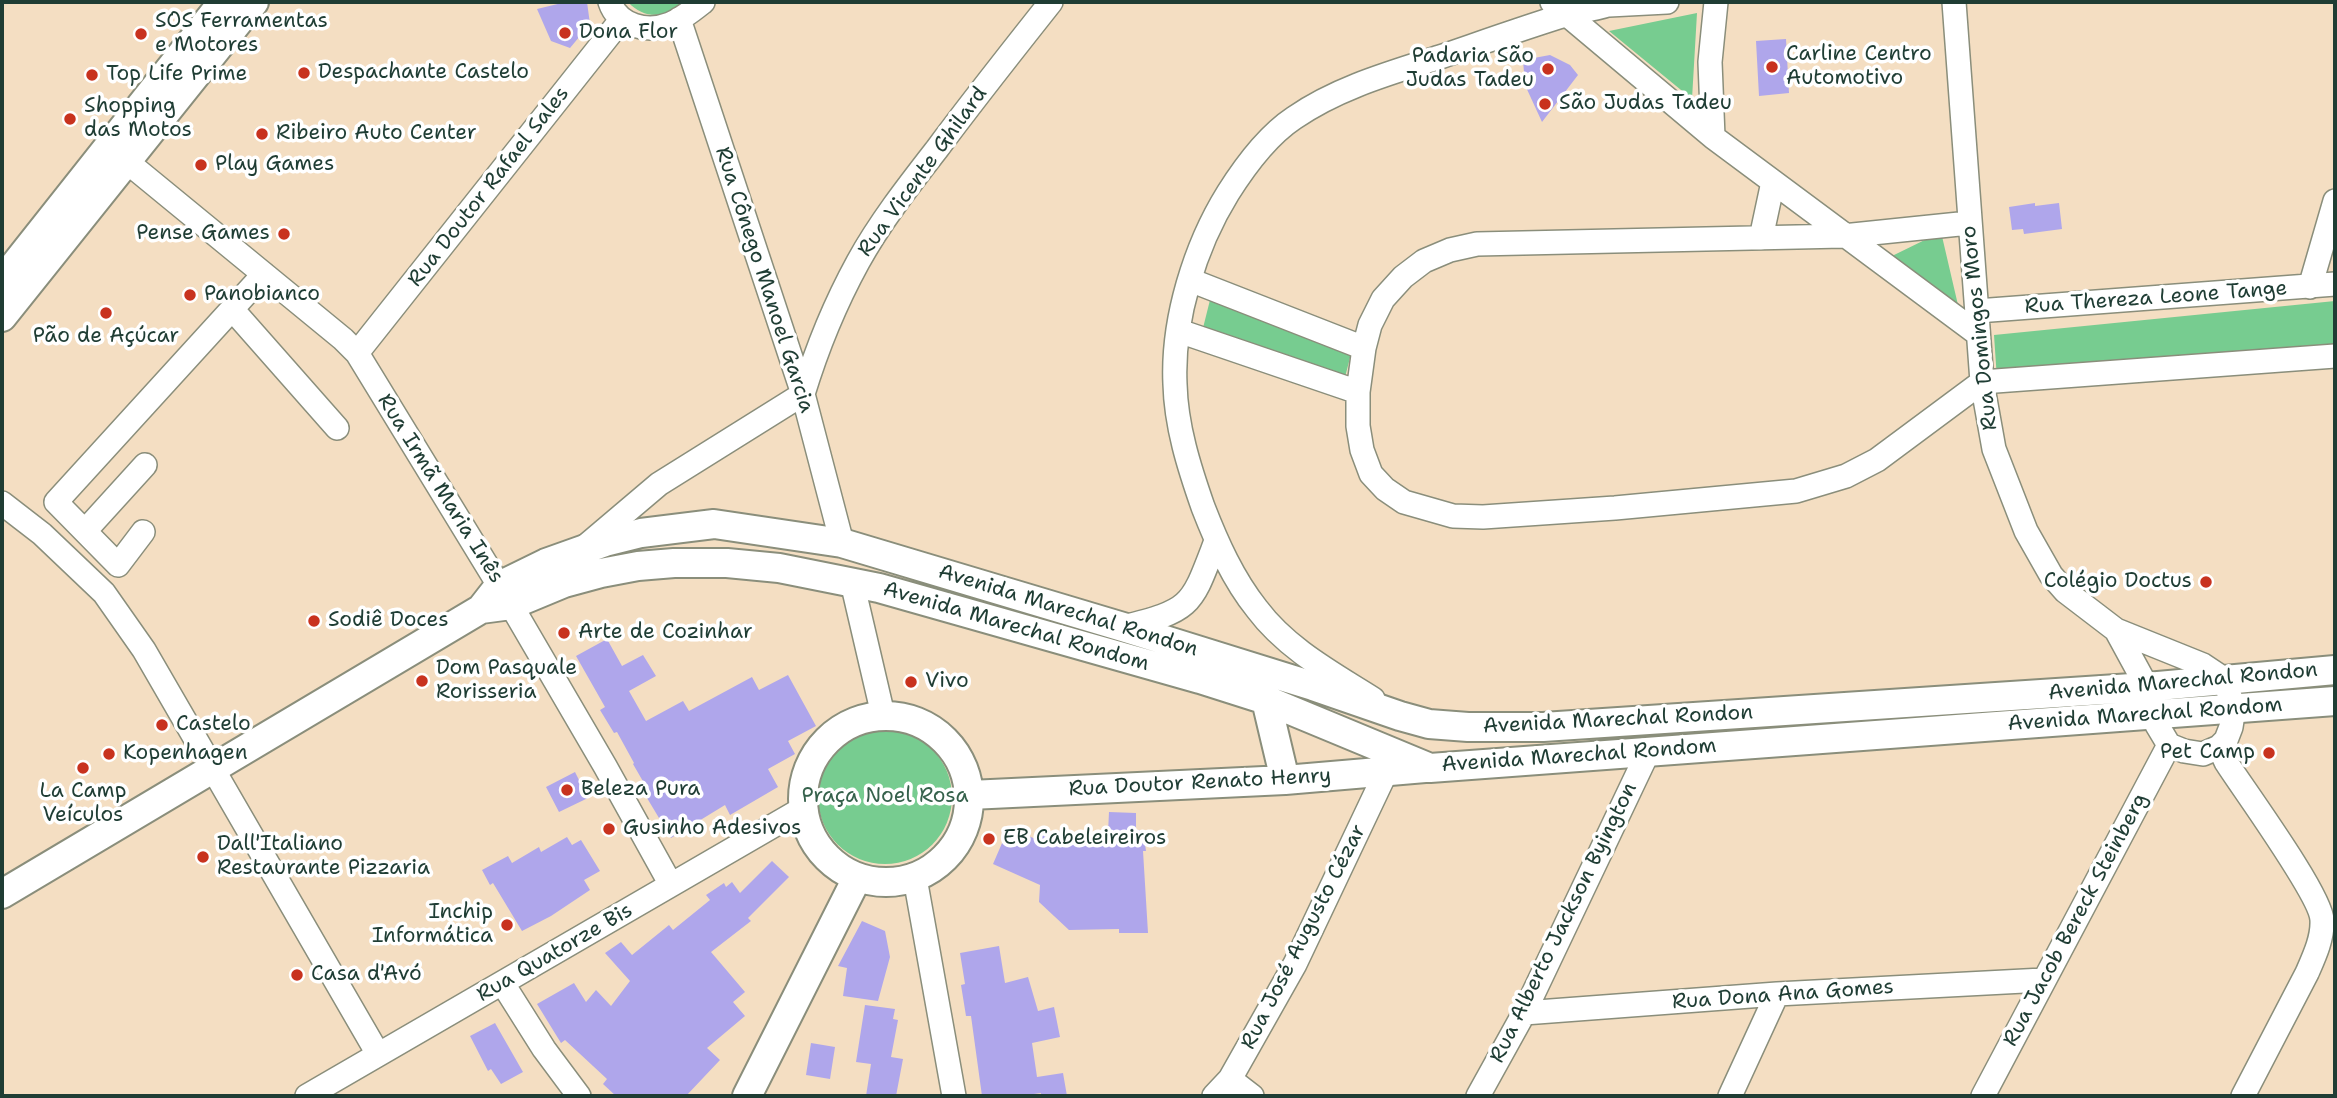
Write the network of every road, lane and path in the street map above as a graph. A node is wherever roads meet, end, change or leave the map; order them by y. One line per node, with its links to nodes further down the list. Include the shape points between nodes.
1 (223, 2): 21 (main road)
2 (254, 2): 13 (main road)
3 (703, 2): 11 (street)
4 (1051, 2): 33 (street, Rua Vicente Ghilard, via 883,222 837,303)
5 (1667, 2): 8 (street)
6 (1716, 2): 12 (street, via 1710,62)
7 (1954, 2): 16 (street, Rua Domingos Moro)
8 (1613, 3): 9 (street)
9 (1560, 8): 12 (street); 20 (street, via 1350,88 1291,120 1257,152 1210,222)
10 (615, 11): 11 (street, via 649,28); 29 (street, Rua Doutor Rafael Sales)
11 (679, 19): 33 (street, Rua Cônego Manoel Garcia)
12 (1713, 137): 14 (street)
13 (126, 161): 19 (street, Rua Irmã Maria Inês); 25 (main road)
14 (1773, 182): 17 (street); 18 (street)
15 (2335, 201): 23 (street)
16 (1969, 223): 17 (street); 26 (street, Rua Domingos Moro)
17 (1843, 236): 18 (street); 26 (street)
18 (1761, 238): 28 (street, via 1477,244 1450,250 1424,261 1382,299)
19 (264, 274): 24 (street); 29 (street, Rua Irmã Maria Inês)
20 (1190, 280): 27 (street); 28 (street)
21 (2, 281)
22 (2335, 284): 23 (street, Rua Thereza Leone Tange)
23 (2310, 287): 26 (street, Rua Thereza Leone Tange)
24 (232, 309): 34 (street); 37 (street, via 56,502)
25 (2, 317)
26 (1978, 323): 31 (street, Rua Domingos Moro)
27 (1179, 331): 32 (street); 39 (street, via 1176,406 1184,448)
28 (1364, 348): 32 (street)
29 (357, 354): 43 (street, Rua Irmã Maria Inês)
30 (2335, 356): 31 (street)
31 (1982, 382): 32 (street, via 1877,460 1846,476 1796,491 1483,517 1428,511 1385,489 1371,474 1362,450); 45 (street, Rua Domingos Moro, via 1994,449 2038,555 2065,591)
32 (1358, 392)
33 (803, 394): 40 (street, Rua Cônego Manoel Garcia); 41 (street, via 659,484)
34 (337, 428)
35 (145, 465): 37 (street)
36 (2, 503): 58 (street, via 104,593 144,650)
37 (85, 531): 38 (street, via 118,565)
38 (143, 531)
39 (1216, 541): 44 (street, via 1190,601 1160,618); 53 (street, via 1257,610 1280,635)
40 (842, 543): 41 (main road, Avenida Marechal Rondon, via 714,524 641,533); 44 (main road, Avenida Marechal Rondon)
41 (582, 550): 43 (main road, Avenida Marechal Rondon, via 522,573)
42 (852, 582): 43 (main road, Avenida Marechal Rondom, via 779,568 674,563 601,572); 49 (main road, Avenida Marechal Rondom, via 1200,678); 52 (street)
43 (505, 595): 58 (main road); 66 (street, Rua Irmã Maria Inês)
44 (1123, 627): 53 (main road, Avenida Marechal Rondon)
45 (2116, 630): 47 (street, Rua Domingos Moro, via 2203,665); 48 (street)
46 (2335, 670): 47 (main road, Avenida Marechal Rondon)
47 (2224, 679): 48 (main road, Avenida Marechal Rondon); 51 (street)
48 (2147, 687): 53 (main road, Avenida Marechal Rondon, via 1544,727 1468,727); 54 (street)
49 (1266, 701): 59 (main road, Avenida Marechal Rondom); 61 (main road)
50 (2335, 701): 51 (main road, Avenida Marechal Rondom)
51 (2234, 708): 54 (main road, Avenida Marechal Rondom); 56 (street, via 2229,734)
52 (883, 715): 62 (main road, via 908,718 932,729 952,747 965,770); 63 (main road, via 849,724 822,744 803,786)
53 (1400, 716)
54 (2155, 720): 55 (street); 57 (main road, Avenida Marechal Rondom)
55 (2169, 745): 56 (street, via 2199,754); 69 (street, Rua Jacob Bereck Steinberg)
56 (2219, 747): 68 (street, via 2312,893)
57 (1649, 750): 59 (main road, Avenida Marechal Rondom); 72 (street, Rua Alberto Jackson Byington)
58 (212, 768): 67 (main road); 73 (street)
59 (1430, 768): 60 (main road, Rua Doutor Renato Henry)
60 (1386, 772): 61 (main road, Rua Doutor Renato Henry); 74 (street, Rua José Augusto Cézar, via 1295,964)
61 (1285, 780): 62 (main road, Rua Doutor Renato Henry)
62 (970, 795): 65 (main road, via 967,821 956,845 939,865)
63 (802, 809): 64 (main road, via 811,838 831,862); 66 (street, Rua Quatorze Bis)
64 (858, 878): 65 (main road, via 887,883); 77 (main road)
65 (915, 878): 78 (street)
66 (671, 885): 70 (street, Rua Quatorze Bis)
67 (2, 894)
68 (2328, 934): 84 (street)
69 (2043, 980): 71 (street, Rua Dona Ana Gomes); 83 (street, Rua Jacob Bereck Steinberg)
70 (503, 984): 73 (street, Rua Quatorze Bis); 76 (street)
71 (1777, 994): 72 (street, Rua Dona Ana Gomes); 82 (street)
72 (1524, 1013): 81 (street, Rua Alberto Jackson Byington)
73 (378, 1054): 75 (street, Rua Quatorze Bis)
74 (1230, 1079): 79 (street, Rua José Augusto Cézar); 80 (street)
75 (311, 1095)
76 (579, 1096)
77 (747, 1096)
78 (954, 1096)
79 (1214, 1096)
80 (1252, 1096)
81 (1478, 1096)
82 (1730, 1096)
83 (1983, 1096)
84 (2244, 1096)

